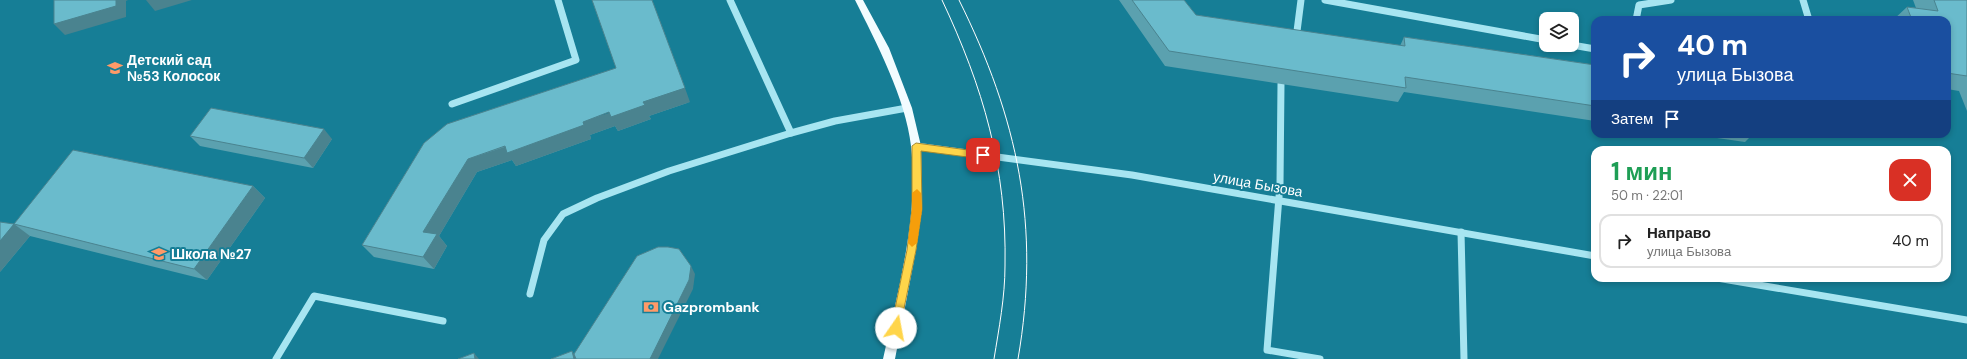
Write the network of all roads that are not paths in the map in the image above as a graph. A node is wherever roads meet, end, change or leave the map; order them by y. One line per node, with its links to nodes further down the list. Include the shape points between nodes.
1 (558, 0): 15 (street, via 576,60)
2 (730, 0): 17 (street)
3 (859, 0): 16 (main road, via 884,48)
4 (1302, 0): 11 (street)
5 (1325, 0): 10 (street)
6 (1671, 0): 8 (street, via 1639,5)
7 (1803, 0): 9 (street)
8 (1637, 16)
9 (1808, 16)
10 (1539, 39)
11 (1295, 45)
12 (1579, 46): 13 (street)
13 (1591, 48)
14 (1281, 84): 19 (street)
15 (452, 104)
16 (908, 108): 17 (street, via 835,121); 18 (main road)
17 (791, 133): 23 (street, via 669,171 597,198 563,214 544,240)
18 (916, 146): 19 (street, улица Бызова, via 1132,175); 27 (main road, via 917,209 912,250)
19 (1281, 201): 20 (street, улица Бызова); 28 (street, via 1267,350)
20 (1461, 232): 21 (street, улица Бызова); 29 (street)
21 (1591, 255)
22 (1741, 282): 24 (street)
23 (530, 294)
24 (1967, 320)
25 (443, 321): 26 (street, via 314,296)
26 (276, 359)
27 (889, 359)
28 (1320, 359)
29 (1464, 359)

